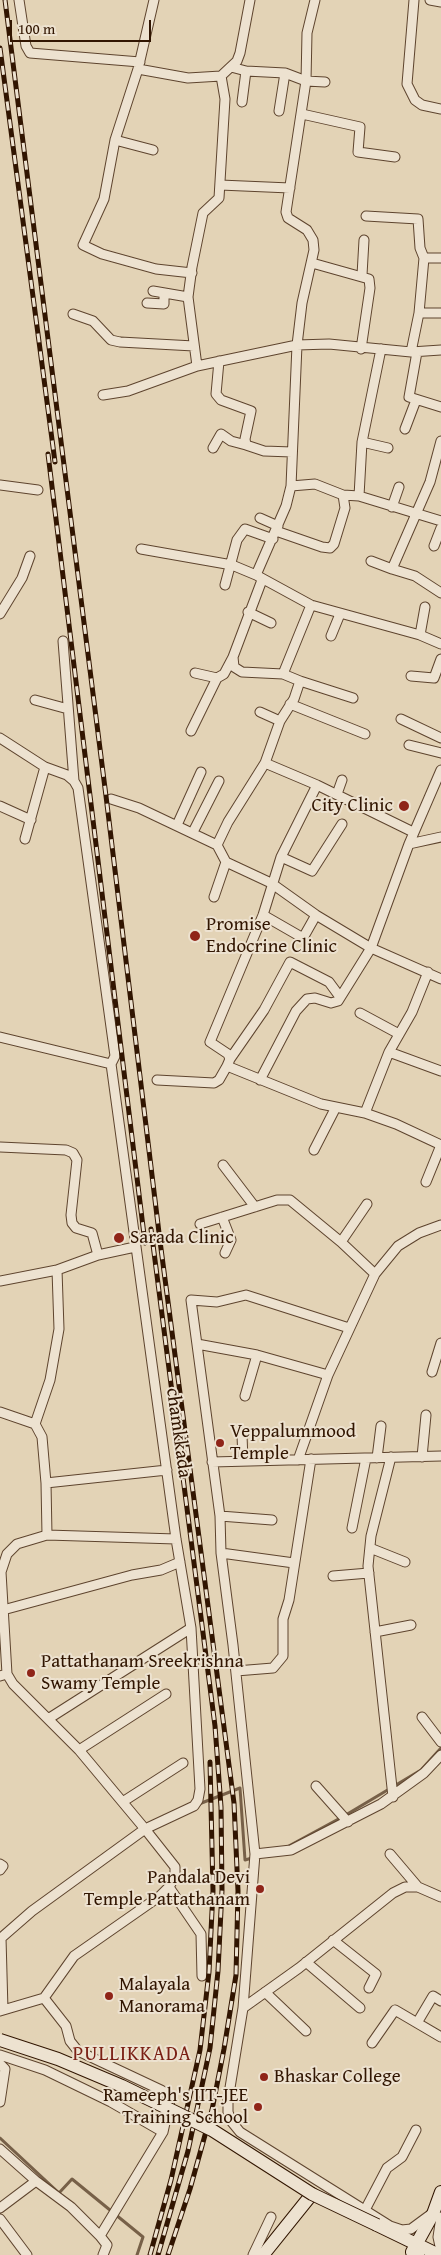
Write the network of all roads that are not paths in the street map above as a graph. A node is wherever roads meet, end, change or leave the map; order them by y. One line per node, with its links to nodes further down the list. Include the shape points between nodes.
1 (19, 0): 8 (street, via 30,53)
2 (154, 0): 8 (street)
3 (250, 0): 9 (street, via 240,53)
4 (315, 0): 13 (street, via 307,33)
5 (414, 0): 16 (street, via 407,84 415,100)
6 (430, 0): 7 (street)
7 (441, 2)
8 (139, 66): 12 (street, via 188,78); 19 (street)
9 (231, 67): 10 (street); 12 (street)
10 (246, 71): 11 (street); 15 (street)
11 (285, 73): 13 (street); 17 (street)
12 (222, 76): 22 (street)
13 (306, 81): 14 (street); 18 (street)
14 (325, 82)
15 (242, 102)
16 (441, 109)
17 (279, 111)
18 (302, 114): 21 (street, via 360,127 358,152); 23 (street)
19 (115, 140): 20 (street); 29 (street, via 104,199 83,246 156,269)
20 (153, 150)
21 (395, 157)
22 (220, 185): 23 (street); 29 (street, via 216,204 207,207 200,221)
23 (290, 188): 28 (street, via 286,212 288,218 307,230 313,240)
24 (366, 216): 26 (street, via 418,220)
25 (364, 240): 30 (street)
26 (424, 258): 27 (street); 35 (street)
27 (441, 258)
28 (312, 263): 30 (street); 38 (street, via 302,303)
29 (192, 272): 33 (street)
30 (362, 275): 40 (street, via 369,279 370,288)
31 (153, 292): 32 (street)
32 (164, 293): 33 (street); 34 (street, via 164,304)
33 (188, 297): 39 (street)
34 (147, 303)
35 (419, 313): 36 (street); 43 (street)
36 (441, 313)
37 (73, 314): 39 (street, via 93,321 111,340)
38 (297, 345): 40 (street, via 329,344); 44 (street); 55 (street)
39 (194, 346): 45 (street)
40 (361, 349): 41 (street)
41 (381, 349): 43 (street); 51 (street)
42 (441, 350): 43 (street)
43 (414, 352): 47 (street, via 409,397)
44 (219, 361): 45 (street); 52 (street, via 216,394 221,400 251,411 244,439)
45 (197, 366): 46 (street, via 128,391)
46 (103, 395)
47 (416, 400): 48 (street); 49 (street)
48 (441, 408)
49 (405, 429)
50 (441, 441): 56 (street)
51 (362, 442): 54 (street); 62 (street)
52 (246, 445): 53 (street, via 231,441 222,434); 55 (street)
53 (213, 448)
54 (388, 448)
55 (292, 452): 58 (street)
56 (439, 454): 64 (street)
57 (0, 485): 60 (street)
58 (291, 486): 61 (street, via 315,484); 68 (street)
59 (399, 487): 63 (street)
60 (38, 490)
61 (343, 496): 62 (street); 68 (street, via 346,508 330,548)
62 (359, 496): 63 (street)
63 (392, 507): 64 (street)
64 (415, 514): 66 (street); 74 (street)
65 (260, 518): 68 (street)
66 (441, 521)
67 (441, 528): 69 (street)
68 (276, 532): 73 (street, via 245,529 238,540); 75 (street)
69 (434, 546)
70 (141, 549): 73 (street)
71 (30, 556): 81 (street, via 22,578)
72 (372, 561): 74 (street)
73 (232, 565): 75 (street); 76 (street)
74 (392, 569): 77 (street, via 415,576)
75 (259, 577): 78 (street); 80 (street)
76 (225, 585)
77 (441, 594)
78 (311, 605): 82 (street); 91 (street)
79 (425, 607): 84 (street)
80 (248, 612): 83 (street); 88 (street)
81 (0, 614)
82 (340, 614): 84 (street); 85 (street)
83 (271, 623)
84 (420, 635): 87 (street)
85 (331, 636)
86 (63, 641): 98 (street, chamkkada)
87 (441, 644)
88 (233, 657): 91 (street, via 234,667 242,672); 93 (street, via 224,674)
89 (441, 659): 92 (street, via 434,678)
90 (195, 673): 93 (street)
91 (283, 674): 94 (street)
92 (411, 676)
93 (217, 678): 102 (street)
94 (300, 681): 95 (street); 97 (street)
95 (353, 698)
96 (35, 700): 98 (street)
97 (290, 704): 101 (street); 103 (street)
98 (68, 709): 112 (street, chamkkada)
99 (260, 712): 101 (street)
100 (401, 719): 105 (street)
101 (280, 721): 108 (street)
102 (191, 731)
103 (365, 734)
104 (0, 738): 109 (street)
105 (441, 738)
106 (410, 745): 107 (street)
107 (441, 753)
108 (264, 763): 115 (street); 128 (street)
109 (45, 767): 112 (street); 120 (street)
110 (441, 770): 116 (street)
111 (201, 772): 122 (street)
112 (74, 780): 144 (street, chamkkada, via 78,788 115,1048)
113 (342, 780): 117 (street)
114 (218, 781): 123 (street)
115 (317, 785): 117 (street); 129 (street)
116 (437, 793): 124 (street)
117 (337, 794): 124 (street)
118 (111, 799): 122 (street)
119 (0, 806): 120 (street)
120 (31, 820): 126 (street)
121 (342, 824): 129 (street, via 312,870)
122 (177, 825): 123 (street)
123 (193, 832): 128 (street)
124 (413, 832): 127 (street)
125 (441, 837): 127 (street)
126 (25, 839)
127 (409, 844): 135 (street)
128 (217, 845): 130 (street)
129 (281, 857): 131 (street)
130 (226, 862): 131 (street); 132 (street)
131 (271, 883): 133 (street); 134 (street)
132 (214, 897)
133 (263, 915): 134 (street, via 302,938); 143 (street, via 211,1036 210,1042 228,1054)
134 (316, 915): 135 (street)
135 (371, 948): 136 (street); 138 (street)
136 (428, 972): 137 (street); 140 (street)
137 (441, 979)
138 (340, 997): 143 (street, via 329,982 290,962); 147 (street, via 331,1003 307,999 296,1011)
139 (360, 1013): 140 (street)
140 (399, 1034): 142 (street)
141 (0, 1037): 144 (street)
142 (389, 1052): 145 (street); 149 (street)
143 (229, 1063): 146 (street, via 214,1083); 147 (street)
144 (111, 1064): 161 (street, chamkkada)
145 (441, 1072)
146 (157, 1080)
147 (260, 1080): 148 (street)
148 (335, 1109): 149 (street); 152 (street)
149 (365, 1113): 150 (street)
150 (441, 1145): 154 (street)
151 (0, 1147): 163 (street, via 73,1153 77,1160 72,1223 76,1228 92,1233)
152 (314, 1150)
153 (223, 1165): 156 (street)
154 (426, 1182)
155 (367, 1204): 160 (street)
156 (255, 1207): 157 (street); 160 (street, via 277,1200 290,1200)
157 (222, 1217): 158 (street); 162 (street, via 231,1240)
158 (200, 1224)
159 (441, 1225): 165 (street, via 398,1246)
160 (341, 1242): 165 (street)
161 (135, 1247): 163 (street); 188 (street, chamkkada)
162 (225, 1253)
163 (98, 1255): 164 (street)
164 (57, 1270): 166 (street); 176 (street, via 59,1328 50,1380)
165 (375, 1274): 167 (street)
166 (0, 1281)
167 (349, 1328): 169 (street, via 254,1297 237,1296 217,1302 191,1300); 172 (street)
168 (441, 1343): 171 (street)
169 (197, 1344): 170 (street); 187 (street)
170 (258, 1355): 172 (street); 173 (street)
171 (432, 1372)
172 (328, 1375): 185 (street)
173 (245, 1396)
174 (0, 1412): 176 (street)
175 (426, 1415): 180 (street)
176 (35, 1424): 189 (street, via 42,1437)
177 (381, 1426): 183 (street)
178 (242, 1435): 186 (street)
179 (440, 1454): 180 (street)
180 (422, 1456): 181 (street)
181 (390, 1457): 183 (street); 195 (street)
182 (366, 1458): 183 (street); 184 (street); 192 (street)
183 (377, 1458)
184 (311, 1459): 185 (street); 199 (street)
185 (298, 1460): 186 (street)
186 (243, 1461): 187 (street)
187 (212, 1462): 190 (street)
188 (167, 1470): 189 (street); 194 (street, chamkkada)
189 (46, 1483): 193 (street)
190 (220, 1516): 191 (street); 196 (street)
191 (272, 1520)
192 (352, 1528)
193 (47, 1535): 194 (street); 202 (street, via 17,1544 7,1554 1,1572)
194 (176, 1539): 197 (street, chamkkada)
195 (370, 1548): 198 (street); 200 (street)
196 (221, 1553): 199 (street); 206 (street)
197 (180, 1562): 202 (street, via 161,1570); 204 (street, chamkkada)
198 (405, 1562)
199 (294, 1563): 206 (street, via 283,1619 283,1656 273,1668)
200 (369, 1573): 201 (street); 205 (street)
201 (333, 1576)
202 (3, 1610): 207 (street)
203 (411, 1625): 205 (street)
204 (191, 1628): 210 (street); 219 (street, chamkkada, via 198,1800 194,1806)
205 (375, 1632): 216 (street)
206 (236, 1672): 220 (street)
207 (3, 1675): 210 (street)
208 (166, 1694): 212 (street)
209 (422, 1717): 211 (street)
210 (48, 1719): 212 (street)
211 (441, 1742)
212 (79, 1750): 217 (street)
213 (441, 1754): 216 (street, via 424,1773)
214 (183, 1763): 217 (street)
215 (316, 1786): 218 (street)
216 (393, 1796): 218 (street)
217 (124, 1801): 219 (street)
218 (348, 1822): 220 (street, via 291,1850)
219 (145, 1829): 224 (street, via 175,1867 175,1876); 236 (street, via 32,1911 1,1938)
220 (255, 1854): 234 (street)
221 (390, 1854): 225 (street)
222 (0, 1864): 223 (street, via 3,1866)
223 (0, 1870)
224 (169, 1887): 229 (street, via 201,1934); 232 (street, via 74,1956)
225 (418, 1887): 226 (street); 227 (street, via 405,1887 393,1893)
226 (441, 1897)
227 (333, 1940): 228 (street); 230 (street, via 376,1974)
228 (306, 1962): 231 (street); 235 (street)
229 (202, 1976)
230 (369, 1988)
231 (265, 1992): 234 (street); 238 (street)
232 (44, 1998): 236 (street); 246 (street, via 66,2026 70,2041 78,2051 168,2095 170,2100)
233 (441, 2001): 237 (street, via 433,1996)
234 (244, 2008): 252 (street, via 228,2100 231,2122 240,2132)
235 (360, 2008)
236 (2, 2011)
237 (417, 2023): 239 (street); 241 (street, via 395,2010)
238 (306, 2031)
239 (441, 2037)
240 (0, 2040): 250 (main road, bridge, via 58,2059 122,2086 212,2130)
241 (372, 2043)
242 (0, 2055): 246 (street, via 45,2070)
243 (0, 2064): 244 (street, via 5,2069)
244 (0, 2102)
245 (416, 2130): 252 (street, via 402,2158 387,2168)
246 (164, 2132): 256 (street)
247 (0, 2149): 248 (street)
248 (36, 2181): 251 (street); 256 (street, via 71,2207)
249 (441, 2192): 253 (main road)
250 (312, 2194): 257 (main road, bridge, via 377,2225); 262 (main road)
251 (0, 2208)
252 (365, 2210): 253 (street, via 402,2230 412,2229)
253 (437, 2215): 257 (main road); 258 (street)
254 (271, 2217): 261 (street)
255 (0, 2219): 259 (street)
256 (100, 2236): 260 (street, via 107,2245)
257 (416, 2250): 263 (main road)
258 (441, 2251)
259 (28, 2255)
260 (103, 2255)
261 (253, 2255)
262 (264, 2255)
263 (439, 2255)

